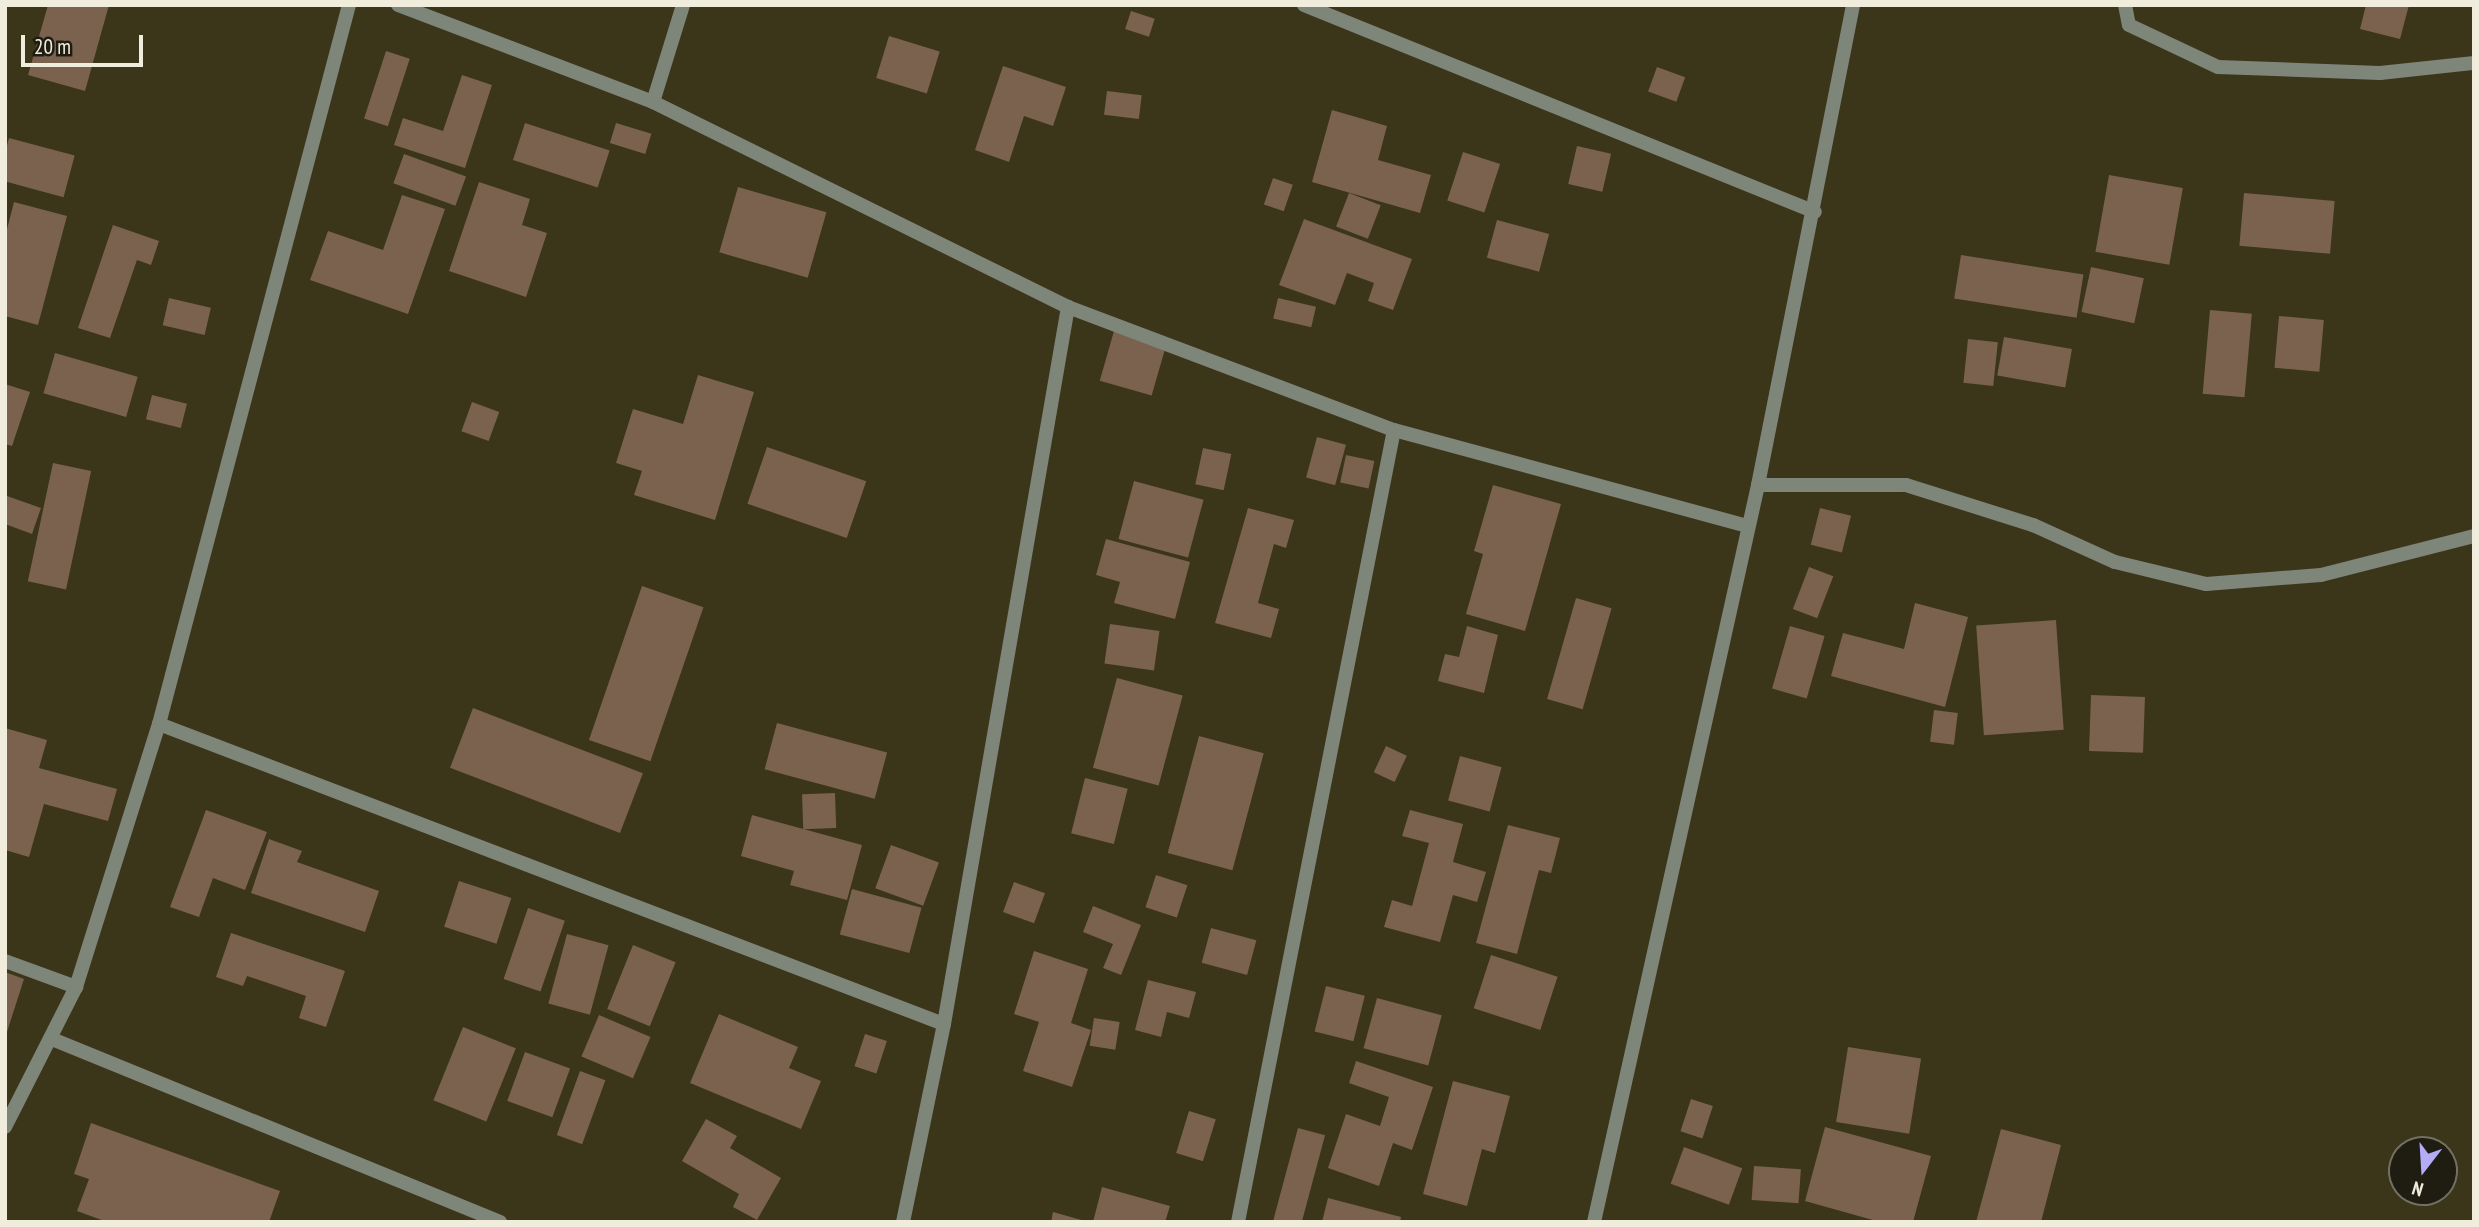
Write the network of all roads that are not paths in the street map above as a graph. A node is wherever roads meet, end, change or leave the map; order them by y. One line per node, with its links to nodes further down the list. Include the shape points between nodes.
1 (349, 5): 15 (street)
2 (398, 5): 8 (street)
3 (683, 5): 8 (street)
4 (1853, 5): 9 (street)
5 (2125, 5): 7 (street, via 2129,25 2218,67 2380,73)
6 (1314, 7): 9 (street)
7 (2474, 63)
8 (653, 102): 10 (street)
9 (1815, 212): 12 (street)
10 (1068, 307): 11 (street); 18 (street)
11 (1394, 430): 13 (street); 23 (street)
12 (1758, 485): 13 (street); 14 (street, via 1906,485 2033,525 2115,562 2206,584 2321,575)
13 (1748, 526): 24 (street)
14 (2474, 536)
15 (159, 724): 17 (street); 18 (street)
16 (5, 961): 17 (street)
17 (76, 987): 19 (street)
18 (944, 1024): 22 (street)
19 (52, 1039): 20 (street); 21 (street)
20 (5, 1128)
21 (500, 1222)
22 (903, 1222)
23 (1238, 1222)
24 (1594, 1222)

